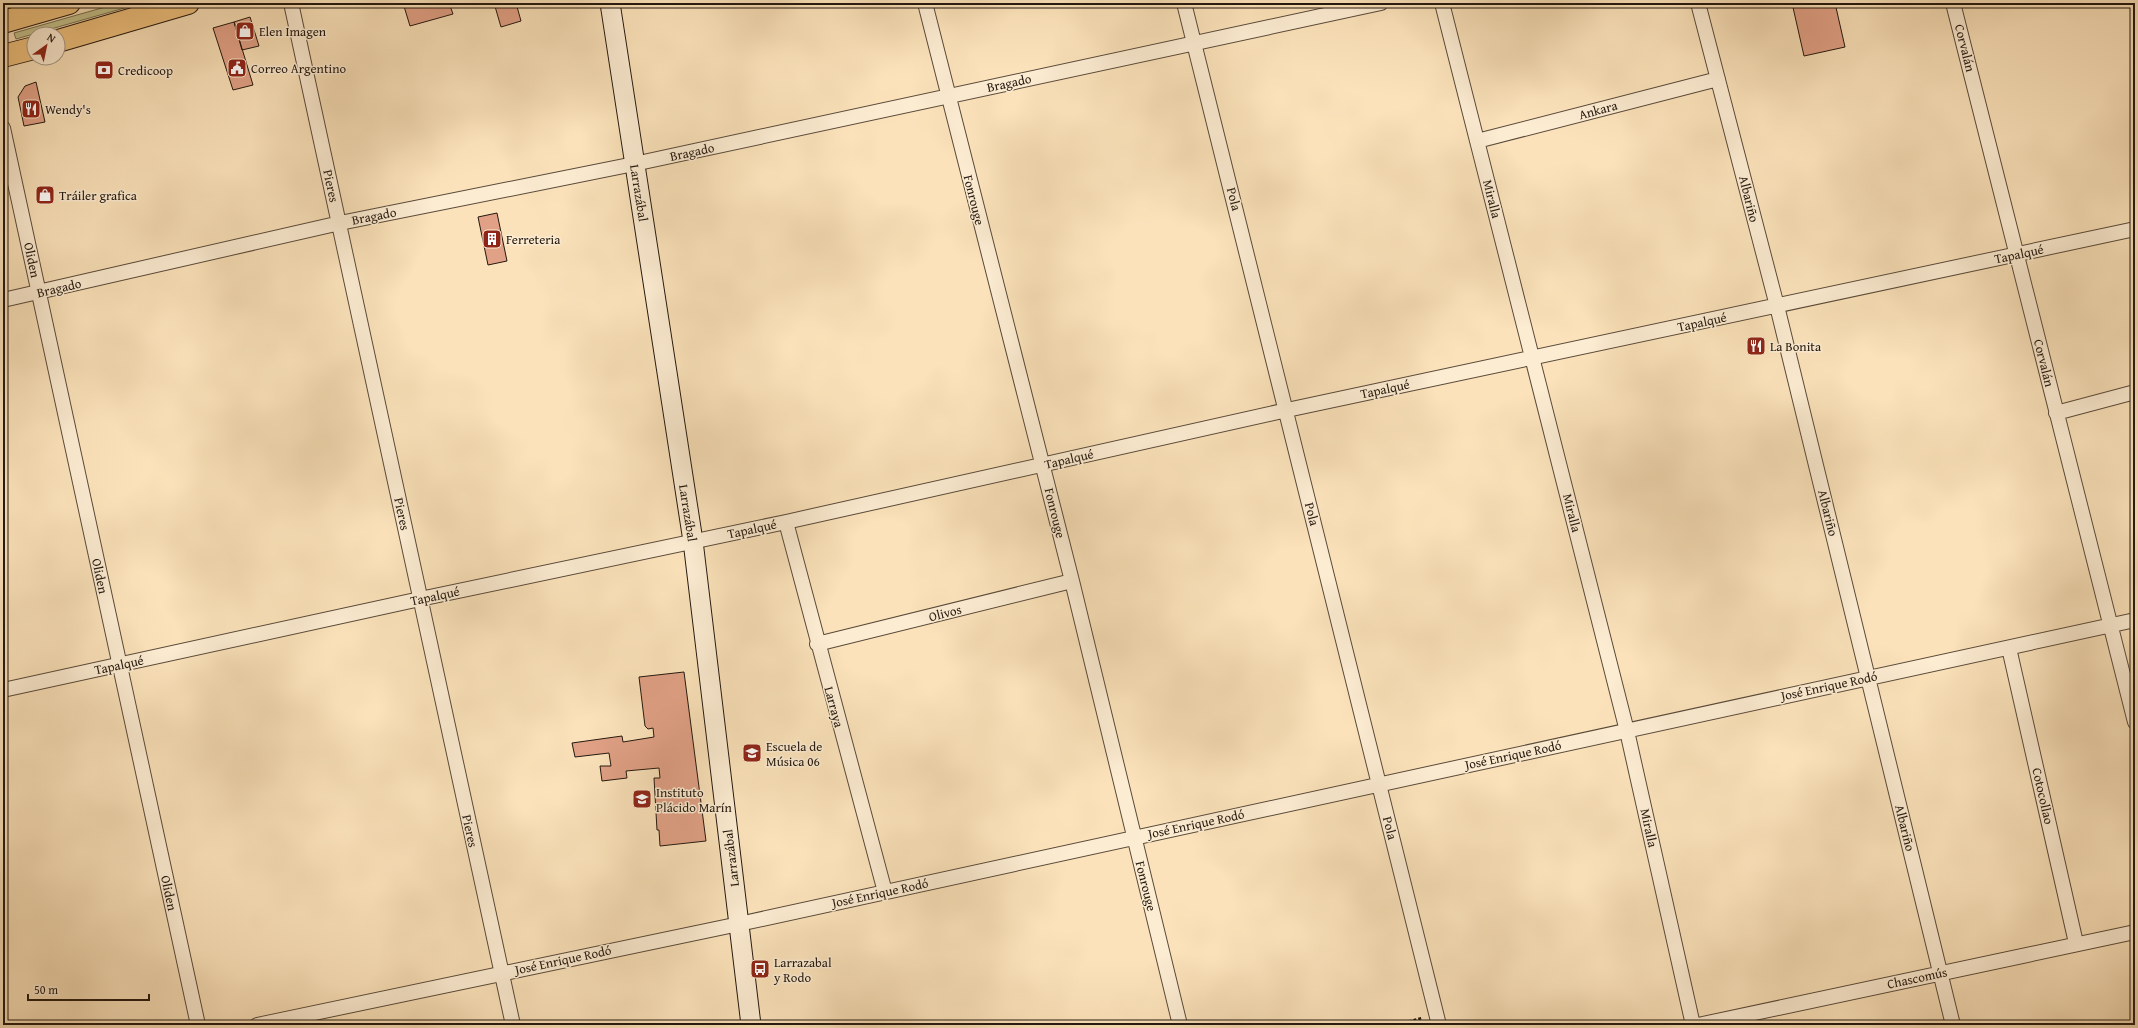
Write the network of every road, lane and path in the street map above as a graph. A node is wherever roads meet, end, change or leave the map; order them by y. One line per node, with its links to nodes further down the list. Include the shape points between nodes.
1 (69, 3): 11 (main road)
2 (188, 3): 12 (main road)
3 (291, 3): 21 (street, Pieres)
4 (610, 3): 20 (street, Larrazábal)
5 (925, 3): 17 (street, Fonrouge)
6 (1184, 3): 13 (street, Pola)
7 (1381, 3): 13 (street, Bragado)
8 (1442, 3): 19 (street, Miralla)
9 (1698, 3): 16 (street, Albariño)
10 (1953, 3): 23 (street, Corvalán)
11 (3, 22)
12 (66, 39)
13 (1194, 42): 17 (street, Bragado); 29 (street, Pola)
14 (26, 50): 15 (main road)
15 (3, 56)
16 (1718, 79): 19 (street, Ankara); 26 (street, Albariño)
17 (948, 96): 20 (street, Bragado); 31 (street, Fonrouge)
18 (3, 128): 24 (street, Oliden)
19 (1477, 142): 27 (street, Miralla)
20 (634, 164): 21 (street, Bragado); 33 (street, Larrazábal)
21 (340, 223): 24 (street, Bragado); 35 (street, Pieres)
22 (2135, 229): 23 (street, Tapalqué)
23 (2017, 255): 26 (street, Tapalqué); 30 (street, Corvalán)
24 (39, 293): 25 (street, Bragado); 40 (street, Oliden)
25 (3, 300)
26 (1777, 306): 27 (street, Tapalqué); 41 (street, Albariño)
27 (1533, 357): 29 (street, Tapalqué); 44 (street, Miralla)
28 (2135, 392): 30 (street)
29 (1286, 410): 31 (street, Tapalqué); 45 (street, Pola)
30 (2056, 412): 37 (street, Corvalán)
31 (1042, 465): 32 (street, Tapalqué); 34 (street, Fonrouge)
32 (786, 522): 33 (street, Tapalqué); 38 (street, Larraya)
33 (693, 541): 35 (street, Tapalqué); 48 (street, Larrazábal)
34 (1072, 581): 38 (street, Olivos); 46 (street, Fonrouge)
35 (420, 599): 40 (street, Tapalqué); 51 (street, Pieres)
36 (2135, 620): 37 (street, José Enrique Rodó)
37 (2110, 626): 39 (street, José Enrique Rodó); 43 (street, Corvalán)
38 (817, 644): 47 (street, Larraya)
39 (2009, 648): 41 (street, José Enrique Rodó); 50 (street, Cotocollao)
40 (119, 665): 42 (street, Tapalqué); 54 (street, Oliden)
41 (1869, 678): 44 (street, José Enrique Rodó); 52 (street, Albariño)
42 (3, 690)
43 (2135, 722)
44 (1627, 731): 45 (street, José Enrique Rodó); 60 (street, Miralla)
45 (1379, 784): 46 (street, José Enrique Rodó); 53 (street, Pola)
46 (1134, 838): 47 (street, José Enrique Rodó); 58 (street, Fonrouge)
47 (885, 892): 48 (street, José Enrique Rodó)
48 (739, 924): 51 (street, José Enrique Rodó); 57 (street, Larrazábal)
49 (2135, 932): 50 (street, Chascomús)
50 (2076, 944): 52 (street, Chascomús)
51 (502, 973): 55 (street, José Enrique Rodó); 56 (street, Pieres)
52 (1941, 973): 61 (street, Chascomús); 62 (street, Albariño)
53 (1437, 1020): 59 (path)
54 (198, 1025)
55 (257, 1025)
56 (513, 1025)
57 (751, 1025)
58 (1180, 1025)
59 (1394, 1025)
60 (1693, 1025)
61 (1698, 1025)
62 (1953, 1025)

